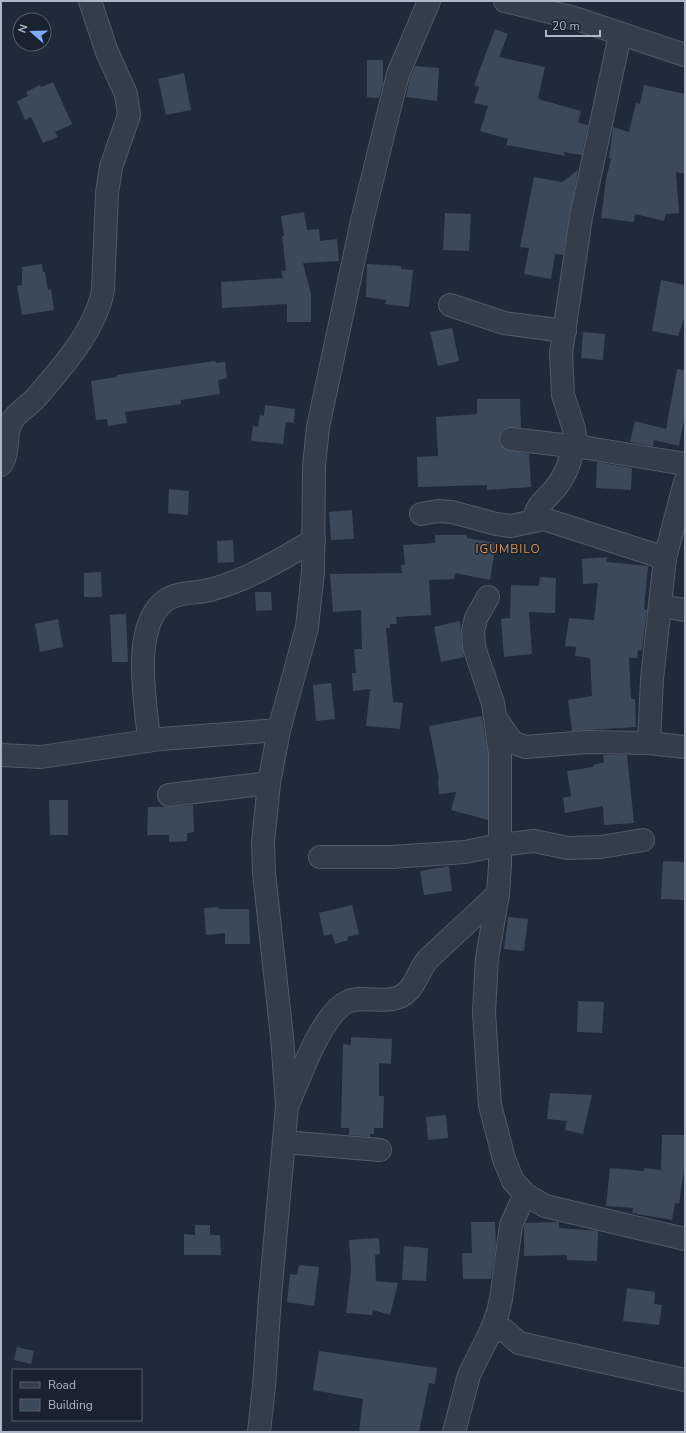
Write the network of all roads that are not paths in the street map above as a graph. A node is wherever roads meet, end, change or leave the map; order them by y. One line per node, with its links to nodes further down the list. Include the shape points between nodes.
1 (90, 1): 12 (street, via 107,52 126,94 129,115 112,167 107,193 101,303 92,322 67,359 31,402 12,419)
2 (429, 1): 16 (street, via 398,74 359,236 318,427 312,512)
3 (505, 1): 5 (street, via 574,18)
4 (569, 1): 6 (street, via 636,30)
5 (620, 35): 6 (street); 8 (street, via 581,218)
6 (676, 53)
7 (450, 305): 8 (street, via 504,323)
8 (565, 331): 10 (street, via 561,363 563,389 565,405 574,429)
9 (511, 438): 10 (street)
10 (574, 446): 11 (street); 15 (street, via 563,476 537,508)
11 (685, 464)
12 (1, 465)
13 (685, 482): 17 (street)
14 (421, 514): 15 (street, via 438,510 511,526)
15 (534, 520): 17 (street, via 556,522)
16 (314, 540): 22 (street, via 312,590 307,627); 23 (street, via 234,582 211,590 179,594 165,600 153,615 143,653)
17 (666, 558): 19 (street)
18 (488, 597): 21 (street, via 476,618 473,631 474,647 489,688)
19 (660, 606): 20 (street); 24 (street, via 652,679)
20 (685, 610)
21 (495, 717): 24 (street, via 512,742 526,747 587,742); 30 (street, via 500,754)
22 (279, 730): 23 (street); 27 (street)
23 (149, 740): 26 (street, via 41,757)
24 (649, 743): 25 (street)
25 (685, 747)
26 (1, 755)
27 (269, 783): 28 (street); 33 (street, via 263,842 264,873)
28 (169, 795)
29 (643, 840): 30 (street, via 585,848 555,847 534,841)
30 (499, 845): 31 (street, via 465,852 392,857); 32 (street)
31 (320, 856)
32 (498, 894): 33 (street, via 428,959 404,994 381,1000 351,1001 341,1006 312,1048); 36 (street, via 484,989 485,1048 490,1105 509,1173)
33 (287, 1106): 34 (street)
34 (284, 1142): 35 (street); 40 (street)
35 (380, 1150)
36 (525, 1194): 37 (street, via 539,1203 555,1208); 38 (street, via 511,1225 501,1299)
37 (685, 1239)
38 (491, 1331): 39 (street, via 504,1330 518,1342 531,1346); 41 (street, via 469,1375)
39 (685, 1380)
40 (259, 1432)
41 (454, 1432)

